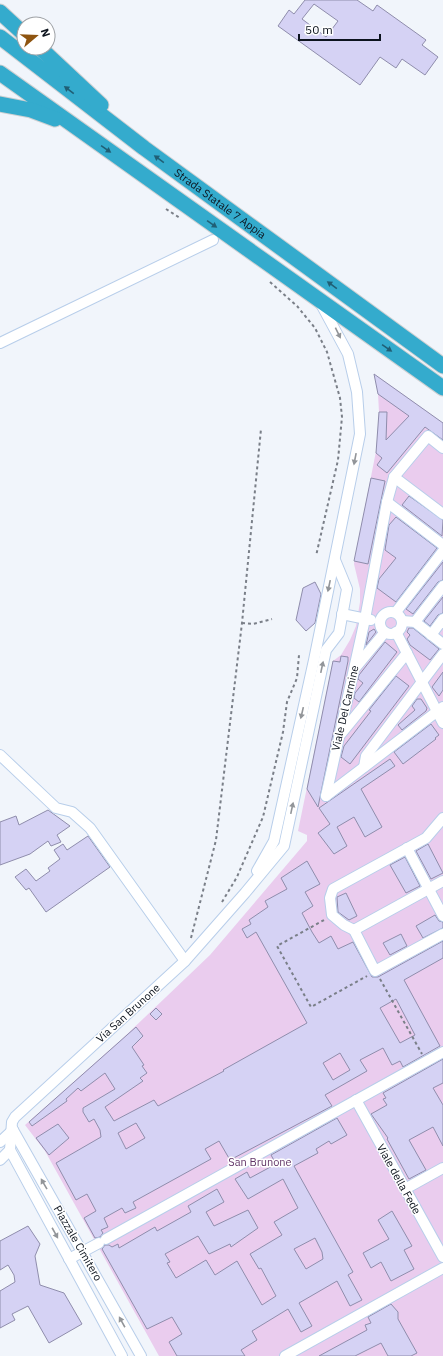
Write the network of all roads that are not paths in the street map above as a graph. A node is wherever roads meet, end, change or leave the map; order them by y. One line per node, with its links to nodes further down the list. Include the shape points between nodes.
1 (0, 12): 2 (highway)
2 (16, 27)
3 (0, 37): 8 (highway, Strada Statale 7 Appia, one-way to 3)
4 (49, 56): 8 (highway)
5 (0, 73): 7 (highway, Strada Statale 7 Appia)
6 (0, 104): 7 (highway, via 31,110)
7 (74, 126): 10 (highway, Strada Statale 7 Appia, one-way to 10)
8 (144, 148): 12 (highway, Strada Statale 7 Appia, one-way to 8)
9 (213, 240): 11 (street)
10 (318, 299): 13 (highway, Strada Statale 7 Appia, one-way to 13); 20 (street, one-way to 20, via 348,354 357,392 360,434)
11 (0, 343)
12 (443, 366)
13 (443, 388)
14 (443, 448): 15 (street, via 428,436)
15 (394, 477): 16 (street, Viale Del Carmine); 17 (street)
16 (387, 502): 18 (street); 24 (street, Viale Del Carmine)
17 (443, 514)
18 (443, 545)
19 (443, 552): 23 (street)
20 (335, 560): 22 (street, via 347,589); 45 (street, one-way to 45, via 274,841)
21 (443, 586): 27 (street)
22 (342, 614): 24 (street); 45 (street, one-way to 22, via 284,846 326,650 338,633)
23 (399, 616): 26 (street, via 386,613); 27 (street); 29 (street, via 401,627)
24 (365, 619): 26 (street); 34 (street, Viale Del Carmine)
25 (443, 619): 30 (street)
26 (380, 621): 28 (street)
27 (415, 622): 30 (street)
28 (385, 632): 29 (street); 34 (street)
29 (396, 632): 32 (street)
30 (431, 635): 31 (street)
31 (443, 644)
32 (407, 653): 35 (street); 38 (street)
33 (443, 654): 35 (street)
34 (354, 669): 38 (street, Viale Del Carmine)
35 (422, 682): 36 (street); 40 (street, via 366,756)
36 (440, 709): 37 (street); 40 (street)
37 (443, 724)
38 (338, 737): 40 (street, Viale Del Carmine, via 326,796)
39 (0, 755): 49 (street, via 56,808 72,812 90,828)
40 (364, 767)
41 (443, 818): 42 (street, via 426,838)
42 (407, 848): 44 (street); 47 (street, via 333,888 330,898 332,915)
43 (443, 880): 44 (street)
44 (428, 889): 46 (street); 47 (street)
45 (245, 893): 49 (street, Via San Brunone)
46 (443, 916)
47 (354, 930): 48 (street, via 375,971)
48 (443, 934)
49 (185, 961): 52 (street, Via San Brunone, via 15,1117 12,1122)
50 (443, 1052): 51 (street)
51 (356, 1100): 57 (street, Viale della Fede); 58 (street)
52 (13, 1130): 53 (street, Via San Brunone); 54 (street, Via San Brunone); 58 (street, Piazzale Cimitero, one-way to 52)
53 (0, 1142)
54 (10, 1150): 55 (street); 60 (street, Piazzale Cimitero, one-way to 60)
55 (0, 1160)
56 (443, 1168): 57 (street)
57 (405, 1189): 59 (street, Viale della Fede)
58 (83, 1252): 60 (street); 63 (street, Piazzale Cimitero, one-way to 58)
59 (443, 1257)
60 (69, 1259): 62 (street, Piazzale Cimitero)
61 (443, 1268): 64 (street)
62 (122, 1356)
63 (141, 1356)
64 (285, 1356)

